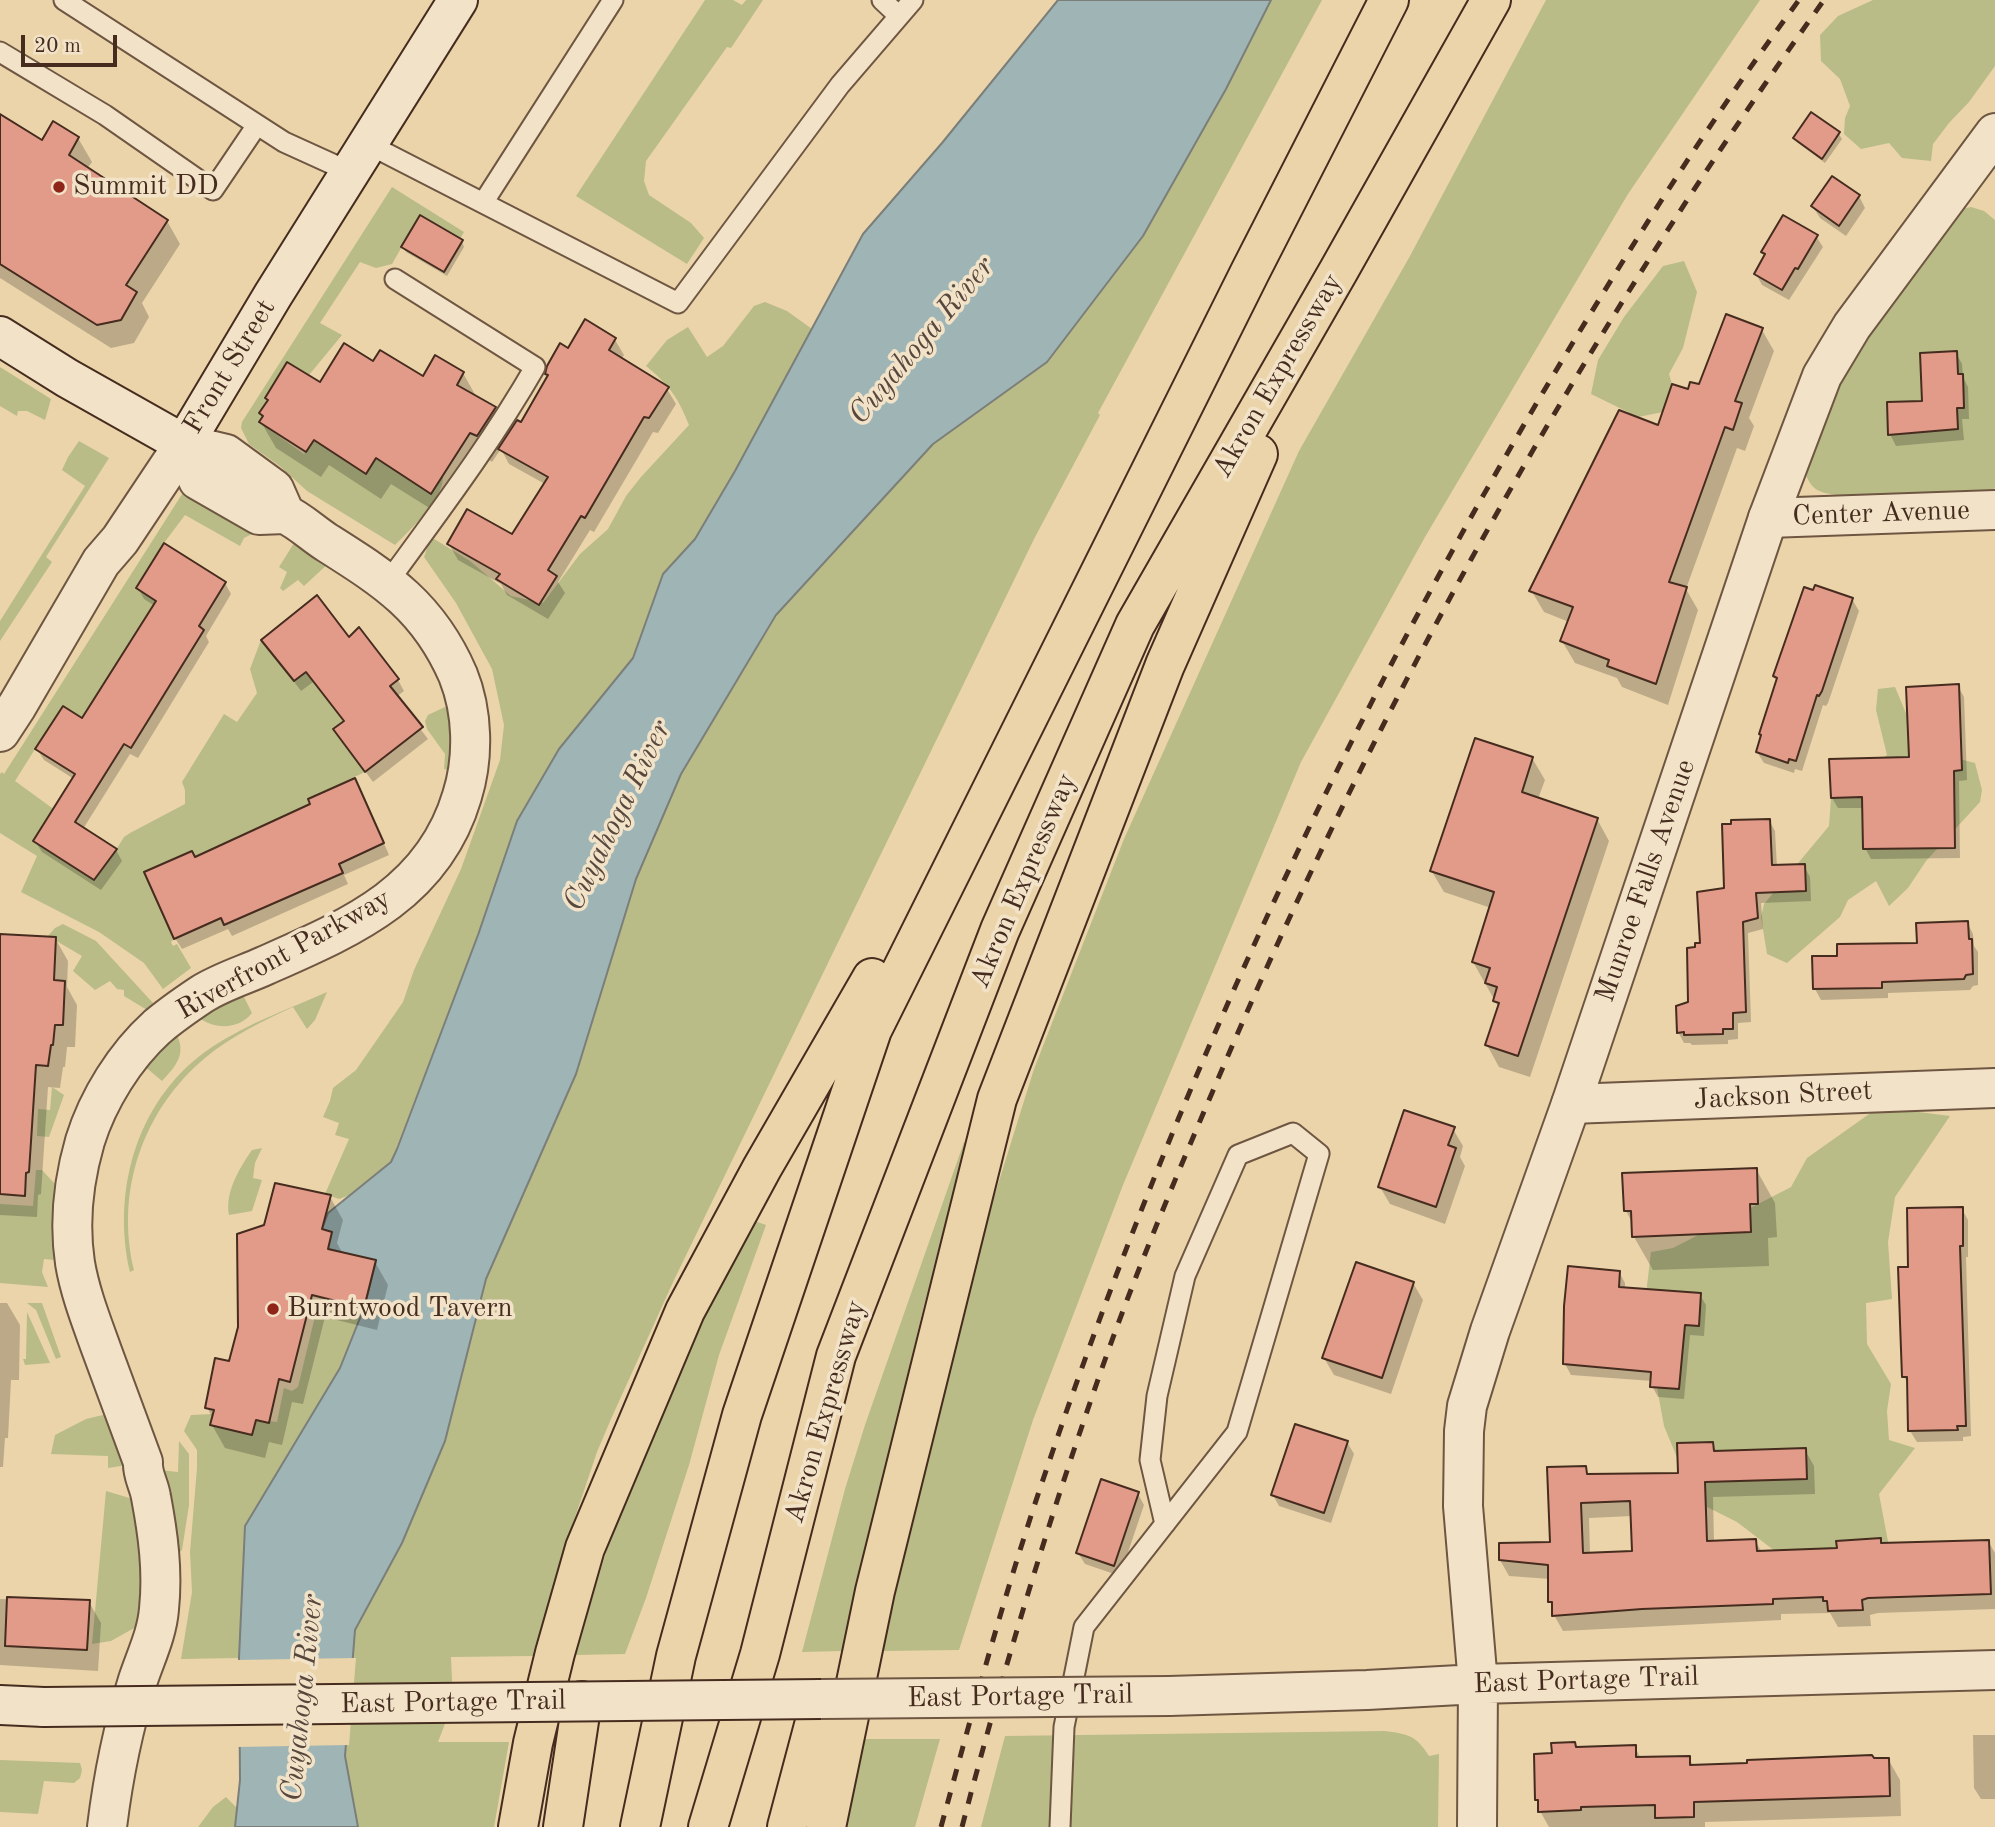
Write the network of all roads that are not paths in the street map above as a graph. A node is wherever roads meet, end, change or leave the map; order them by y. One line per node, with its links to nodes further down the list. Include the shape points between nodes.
1 (64, 0): 10 (lane)
2 (458, 0): 12 (street, Front Street)
3 (613, 0): 13 (lane)
4 (882, 0): 8 (lane)
5 (913, 0): 8 (lane)
6 (1389, 0): 21 (highway)
7 (1491, 0): 14 (highway, Akron Expressway)
8 (899, 16): 13 (lane, via 840,85 678,303)
9 (0, 52): 10 (lane, via 105,115 213,190)
10 (257, 125): 12 (lane, via 284,142)
11 (1995, 133): 19 (street, Munroe Falls Avenue, via 1835,351)
12 (359, 158): 13 (lane); 17 (street, Front Street)
13 (483, 203)
14 (1339, 270): 35 (highway, Akron Expressway, via 1135,625 1000,930 836,1356 760,1654); 37 (highway, via 1165,665 997,1099 875,1591)
15 (395, 279): 20 (lane, via 535,367 449,499)
16 (0, 336): 17 (street)
17 (184, 444): 20 (street, Riverfront Parkway, via 198,480 258,515 285,514); 22 (street, Front Street, via 101,562)
18 (1995, 510): 19 (street, Center Avenue)
19 (1768, 518): 24 (street, Munroe Falls Avenue)
20 (388, 582): 31 (street, Riverfront Parkway, via 436,633 464,690 470,732 467,776 448,832 412,883 378,909 206,992 157,1027 114,1080 86,1139 75,1189 75,1264 88,1313 143,1462 142,1474 149,1486 159,1536 161,1585 155,1635 132,1703)
21 (1059, 656): 32 (highway, via 762,1168 685,1311 585,1548 533,1743); 34 (highway, via 872,1030 742,1415 676,1656)
22 (0, 732)
23 (1995, 1088): 24 (street, Jackson Street)
24 (1571, 1104): 27 (street, Munroe Falls Avenue, via 1467,1406 1464,1506)
25 (1165, 1524): 25 (lane, via 1237,1432 1319,1154 1293,1133 1238,1155 1185,1276 1157,1396 1150,1460); 38 (lane, via 1084,1627 1064,1727)
26 (1995, 1670): 27 (street, East Portage Trail)
27 (1478, 1684): 28 (street, East Portage Trail, bridge, via 1169,1696); 39 (street, Munroe Falls Avenue)
28 (821, 1699): 29 (street, East Portage Trail, bridge); 36 (highway)
29 (582, 1701): 30 (street, East Portage Trail, bridge); 33 (highway)
30 (0, 1705)
31 (107, 1827)
32 (518, 1827)
33 (563, 1827)
34 (640, 1827)
35 (708, 1827)
36 (788, 1827)
37 (826, 1827)
38 (1060, 1827)
39 (1477, 1827)

